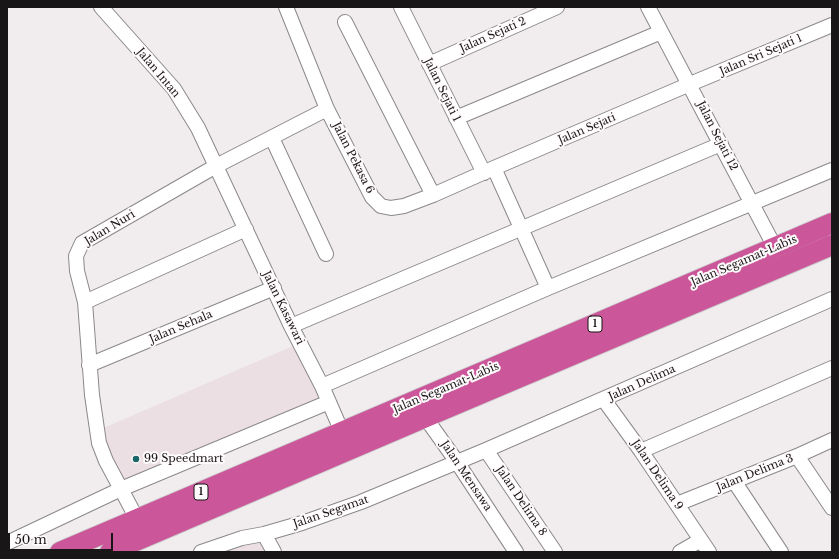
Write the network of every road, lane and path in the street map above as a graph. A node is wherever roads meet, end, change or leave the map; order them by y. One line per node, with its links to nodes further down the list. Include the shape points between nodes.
1 (101, 7): 15 (street, Jalan Intan, via 174,89 198,128)
2 (286, 7): 11 (street, Jalan Pekasa 6)
3 (401, 7): 9 (street, Jalan Sejati 1)
4 (557, 7): 9 (street, Jalan Sejati 2)
5 (648, 7): 8 (street, Jalan Sejati 12)
6 (345, 22): 18 (street)
7 (832, 25): 10 (street, Jalan Sri Sejati 1)
8 (661, 32): 10 (street, Jalan Sejati 12); 12 (street)
9 (429, 64): 12 (street, Jalan Sejati 1)
10 (690, 84): 14 (street, Jalan Sejati 12); 16 (street, Jalan Sejati)
11 (327, 109): 13 (street, Jalan Nuri); 18 (street, Jalan Pekasa 6, via 372,197 382,206 404,206)
12 (456, 118): 16 (street, Jalan Sejati 1)
13 (272, 138): 15 (street, Jalan Nuri); 25 (street)
14 (721, 144): 19 (street, Jalan Sejati 12); 21 (street)
15 (216, 166): 22 (street, Jalan Kasawari); 29 (street, Jalan Nuri, via 82,243 76,256 76,264)
16 (489, 170): 18 (street, Jalan Pekasa 6); 21 (street, Jalan Sejati 1)
17 (832, 170): 19 (street)
18 (433, 195)
19 (752, 203): 24 (street, Jalan Sejati 12); 28 (street)
20 (832, 223): 24 (highway, Jalan Segamat-Labis / 1)
21 (521, 228): 28 (street, Jalan Sejati 1); 31 (street)
22 (246, 229): 27 (street, Jalan Kasawari); 29 (street)
23 (832, 245): 26 (highway, Jalan Segamat-Labis / 1)
24 (776, 247): 26 (street, Jalan Sejati 12); 37 (highway, Jalan Segamat-Labis / 1)
25 (326, 254)
26 (785, 266): 37 (highway, Jalan Segamat-Labis / 1)
27 (274, 288): 31 (street, Jalan Kasawari); 32 (street, Jalan Sehala)
28 (548, 288): 34 (street)
29 (85, 302): 32 (street, Jalan Nuri)
30 (830, 304): 35 (street, Jalan Delima)
31 (292, 326): 34 (street, Jalan Kasawari)
32 (89, 365): 45 (street, Jalan Nuri, via 99,443)
33 (832, 368): 41 (street)
34 (322, 386): 36 (street, Jalan Kasawari)
35 (604, 400): 40 (street, Jalan Delima); 41 (street, Jalan Delima 9)
36 (329, 402): 39 (street, Jalan Kasawari); 45 (street)
37 (420, 409): 39 (highway, Jalan Segamat-Labis / 1); 43 (street, Jalan Mensawa)
38 (832, 440): 42 (street, Jalan Delima 3)
39 (346, 441): 48 (highway, Jalan Segamat-Labis / 1); 53 (highway, Jalan Segamat-Labis / 1)
40 (486, 450): 43 (street, Jalan Delima); 57 (street, Jalan Delima 8)
41 (641, 451): 46 (street, Jalan Delima 9)
42 (797, 456): 44 (street, Jalan Delima 3); 47 (street)
43 (457, 462): 49 (street, Jalan Segamat, via 361,502); 56 (street, Jalan Mensawa)
44 (734, 481): 46 (street, Jalan Delima 3); 60 (street)
45 (121, 489): 48 (street, Jalan Nuri); 51 (street)
46 (677, 504): 50 (street, Jalan Delima 9)
47 (832, 508)
48 (137, 519): 52 (highway, Jalan Segamat-Labis / 1)
49 (264, 534): 54 (street, Jalan Segamat, via 242,538); 55 (street)
50 (701, 540): 58 (street); 59 (street, Jalan Delima 9)
51 (7, 542)
52 (60, 552)
53 (110, 552)
54 (201, 552)
55 (274, 552)
56 (516, 552)
57 (555, 552)
58 (680, 552)
59 (709, 552)
60 (781, 552)

